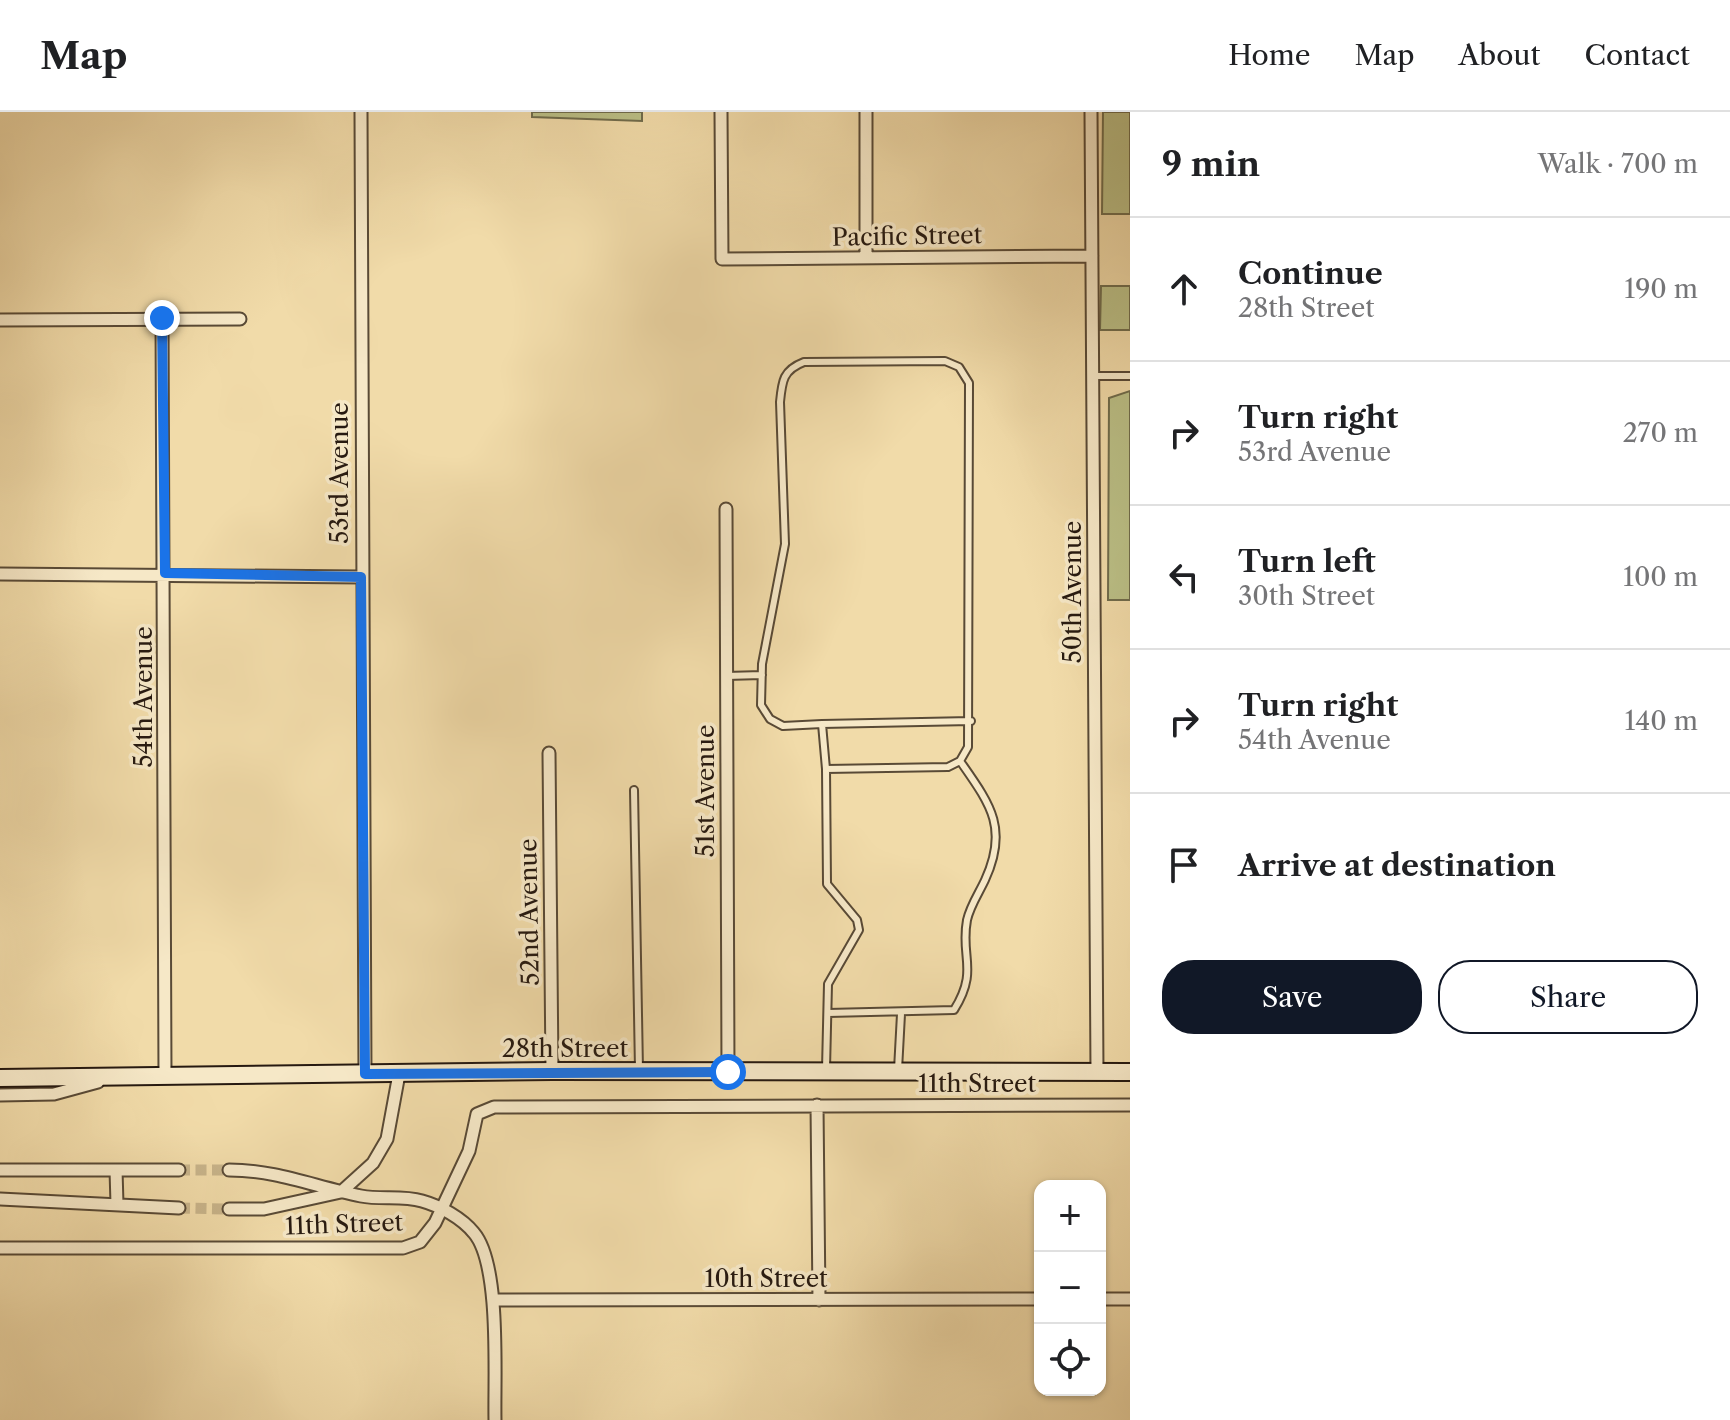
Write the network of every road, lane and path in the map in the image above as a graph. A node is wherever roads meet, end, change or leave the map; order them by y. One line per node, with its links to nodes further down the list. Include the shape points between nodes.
1 (361, 112): 15 (street, 53rd Avenue)
2 (721, 112): 6 (street, Pacific Street, via 722,259)
3 (866, 112): 6 (street)
4 (1091, 112): 5 (street, 50th Avenue)
5 (1092, 256): 6 (street, Pacific Street); 10 (street, 50th Avenue)
6 (866, 258)
7 (162, 318): 8 (street); 9 (street); 13 (street, 54th Avenue)
8 (240, 319)
9 (0, 320)
10 (1093, 376): 11 (lane); 31 (street, 50th Avenue)
11 (1130, 376)
12 (726, 509): 17 (street, 51st Avenue)
13 (165, 573): 14 (street); 15 (street); 35 (street, 54th Avenue)
14 (0, 574)
15 (361, 577): 33 (street, 53rd Avenue)
16 (762, 675): 17 (lane); 18 (lane, via 785,544 782,380 790,367 804,362 945,361 959,367 969,383); 19 (lane, via 761,705 770,719 783,726)
17 (726, 676): 28 (street, 51st Avenue)
18 (971, 721): 19 (lane); 21 (lane, via 968,747)
19 (822, 724): 22 (lane)
20 (549, 753): 26 (street, 52nd Avenue)
21 (960, 761): 22 (lane, via 948,767); 25 (lane, via 993,813 998,833 996,856 967,921 970,972 954,1010)
22 (826, 769): 24 (lane, via 827,884 857,920 859,930 828,984)
23 (634, 790): 27 (lane)
24 (828, 1013): 25 (lane); 29 (lane)
25 (901, 1014): 30 (lane)
26 (552, 1071): 27 (main road, 28th Street); 34 (main road, 28th Street)
27 (639, 1072): 28 (main road, 28th Street)
28 (728, 1072): 29 (main road, 28th Street)
29 (826, 1072): 30 (main road, 28th Street)
30 (898, 1072): 31 (main road, 28th Street)
31 (1097, 1072): 32 (main road, 28th Street)
32 (1130, 1072)
33 (365, 1074): 34 (main road, 28th Street); 35 (main road, 28th Street)
34 (399, 1074): 45 (street, via 387,1139 373,1163)
35 (165, 1076): 36 (main road, 28th Street)
36 (116, 1077): 37 (main road, 28th Street); 38 (street, via 54,1094)
37 (0, 1078)
38 (0, 1095)
39 (817, 1105): 40 (street, 11th Street); 50 (street, 11th Street, via 483,1109); 56 (street)
40 (1130, 1105)
41 (0, 1170): 42 (street)
42 (116, 1170): 43 (street); 47 (street)
43 (179, 1170)
44 (229, 1170): 45 (street, via 264,1170)
45 (341, 1192): 49 (street, via 264,1209); 50 (street, via 421,1200)
46 (0, 1199): 47 (street)
47 (117, 1204): 48 (street)
48 (179, 1208)
49 (229, 1209)
50 (442, 1209): 51 (street, 11th Street, via 420,1242 403,1248); 55 (street, via 474,1232)
51 (0, 1248)
52 (1034, 1299): 56 (street, 10th Street)
53 (1106, 1299): 54 (street)
54 (1130, 1299)
55 (493, 1300): 56 (street, 10th Street); 57 (street)
56 (819, 1300)
57 (495, 1420)

